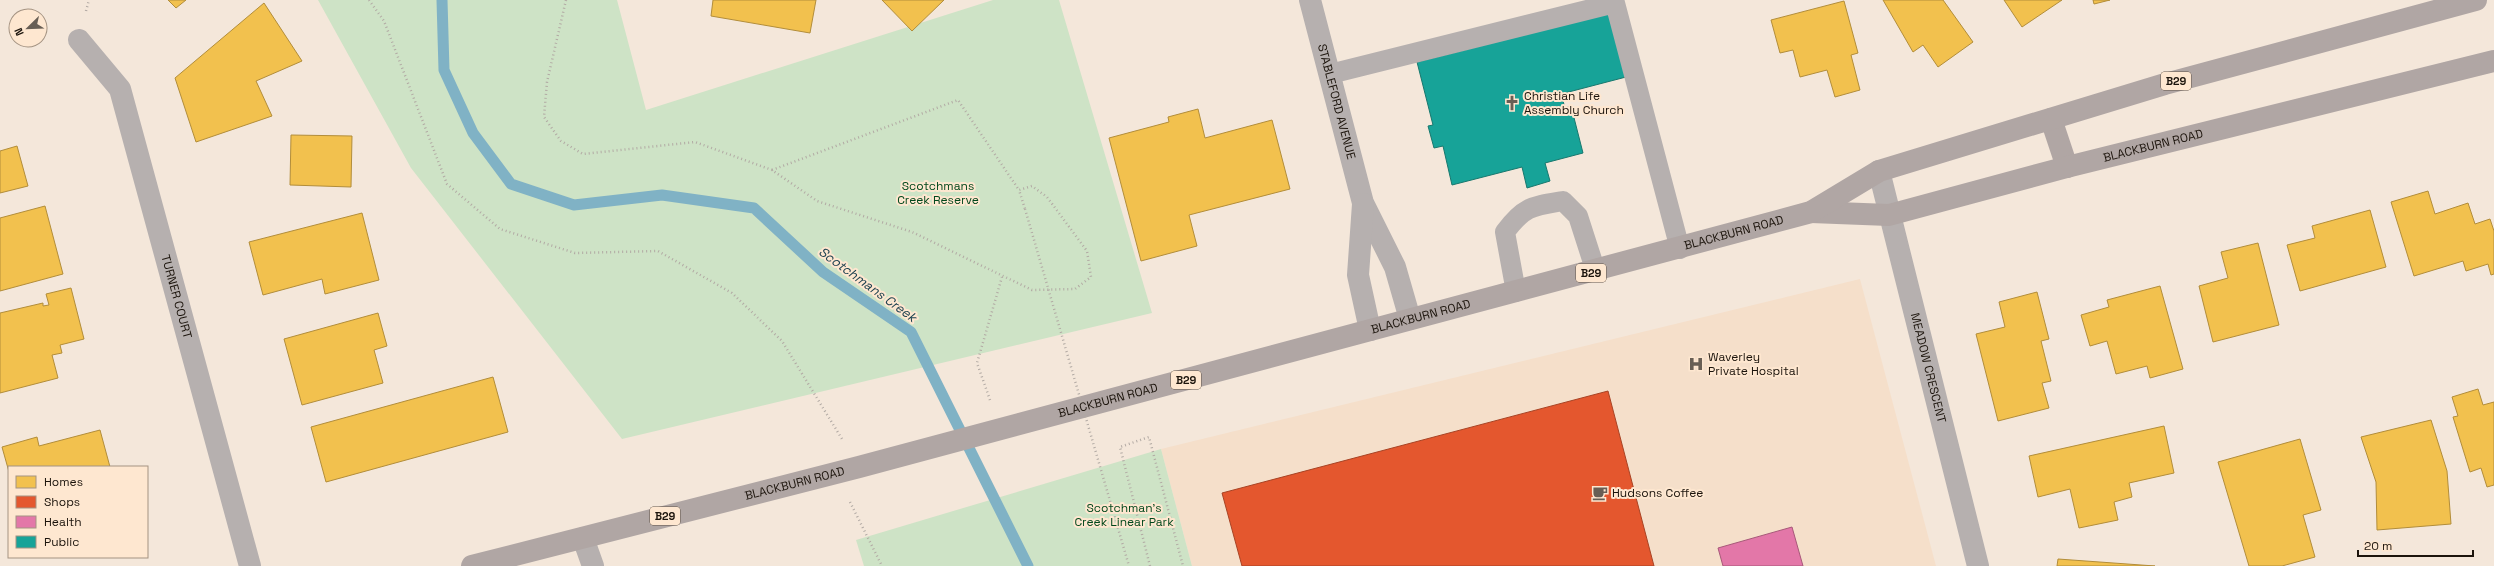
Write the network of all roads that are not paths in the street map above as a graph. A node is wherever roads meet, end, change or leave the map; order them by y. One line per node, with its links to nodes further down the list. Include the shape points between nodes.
1 (1310, 0): 5 (street, STABLEFORD AVENUE)
2 (2476, 0): 6 (main road, BLACKBURN ROAD / B29, via 2172,82)
3 (79, 40): 18 (street, TURNER COURT, via 120,89)
4 (2494, 61): 7 (main road, BLACKBURN ROAD / B29)
5 (1330, 74): 9 (street, STABLEFORD AVENUE); 12 (lane, via 1614,3)
6 (2051, 119): 7 (main road); 8 (main road, BLACKBURN ROAD / B29)
7 (2068, 167): 11 (main road, BLACKBURN ROAD / B29)
8 (1879, 171): 10 (main road, BLACKBURN ROAD / B29); 11 (street, MEADOW CRESCENT)
9 (1363, 203): 15 (street, STABLEFORD AVENUE, via 1394,267); 16 (street, STABLEFORD AVENUE, via 1358,275)
10 (1811, 212): 11 (main road, BLACKBURN ROAD / B29); 12 (main road, BLACKBURN ROAD / B29)
11 (1889, 214): 21 (street, MEADOW CRESCENT)
12 (1680, 249): 13 (main road, BLACKBURN ROAD / B29)
13 (1596, 272): 14 (main road, BLACKBURN ROAD / B29); 14 (lane, via 1578,216 1563,201 1529,207 1514,219 1505,232)
14 (1516, 292): 15 (main road, BLACKBURN ROAD / B29)
15 (1410, 319): 16 (main road, BLACKBURN ROAD / B29)
16 (1370, 330): 17 (main road, BLACKBURN ROAD / B29)
17 (583, 538): 19 (main road, BLACKBURN ROAD / B29); 20 (street)
18 (250, 566)
19 (472, 566)
20 (593, 566)
21 (1978, 566)

